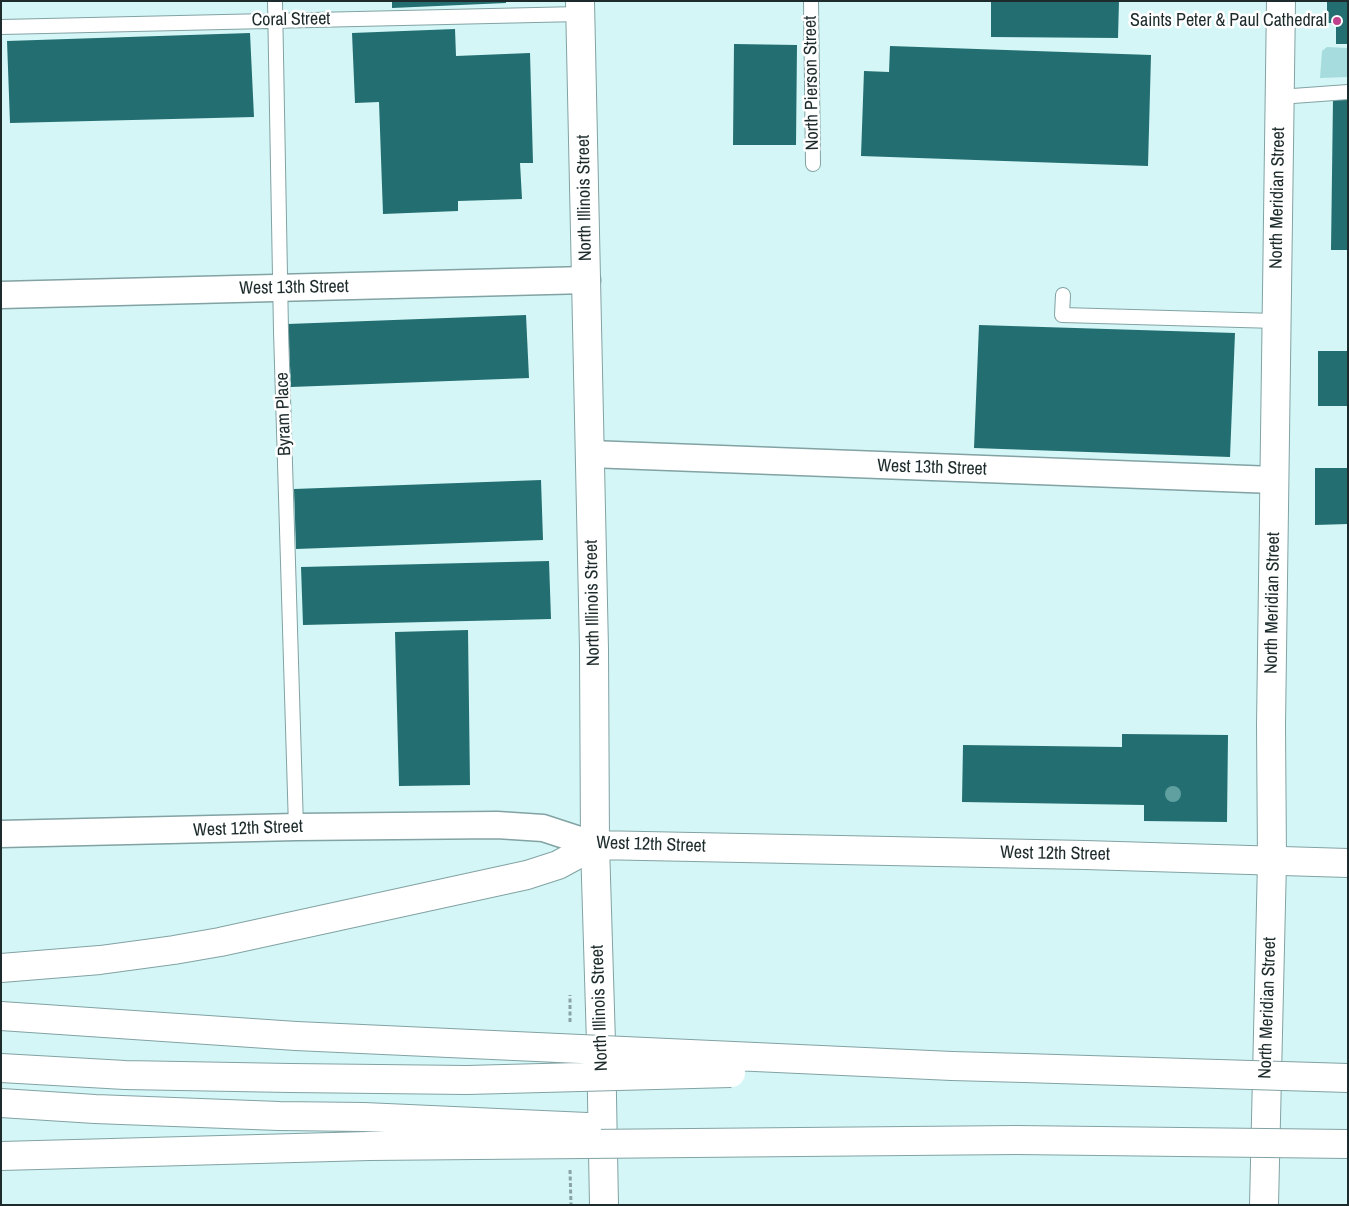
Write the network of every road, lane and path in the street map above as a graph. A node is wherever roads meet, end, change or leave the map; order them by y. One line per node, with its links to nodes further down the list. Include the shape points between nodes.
1 (275, 1): 5 (lane, Byram Place)
2 (810, 1): 9 (lane, North Pierson Street)
3 (1281, 1): 8 (main road, North Meridian Street)
4 (580, 8): 5 (lane, Coral Street); 10 (main road, North Illinois Street)
5 (275, 21): 6 (lane, Coral Street); 11 (lane, Byram Place)
6 (1, 27)
7 (1348, 92): 8 (lane)
8 (1279, 97): 14 (main road, North Meridian Street)
9 (813, 164)
10 (587, 280): 11 (street, West 13th Street); 15 (main road, North Illinois Street)
11 (280, 288): 12 (street, West 13th Street); 17 (lane, Byram Place)
12 (1, 294)
13 (1063, 295): 14 (lane, via 1062,315)
14 (1276, 321): 16 (main road, North Meridian Street)
15 (590, 454): 16 (street, West 13th Street); 19 (main road, North Illinois Street)
16 (1274, 480): 20 (main road, North Meridian Street)
17 (296, 827): 18 (street, West 12th Street); 19 (street, West 12th Street, via 518,826 543,828)
18 (1, 834)
19 (594, 845): 20 (main road, West 12th Street); 22 (main road, via 558,865 527,875 220,942 110,959); 31 (main road, North Illinois Street)
20 (1272, 861): 21 (main road, West 12th Street); 32 (main road, North Meridian Street)
21 (1348, 863)
22 (1, 968)
23 (1, 1016): 24 (main road, bridge, via 296,1036)
24 (952, 1066): 25 (main road, bridge, via 467,1080 125,1075); 26 (main road, bridge)
25 (1, 1068)
26 (1348, 1078)
27 (1, 1103): 28 (main road, bridge)
28 (896, 1141): 29 (main road, bridge); 30 (main road, bridge, via 359,1146)
29 (1348, 1144)
30 (1, 1156)
31 (604, 1205)
32 (1264, 1205)

